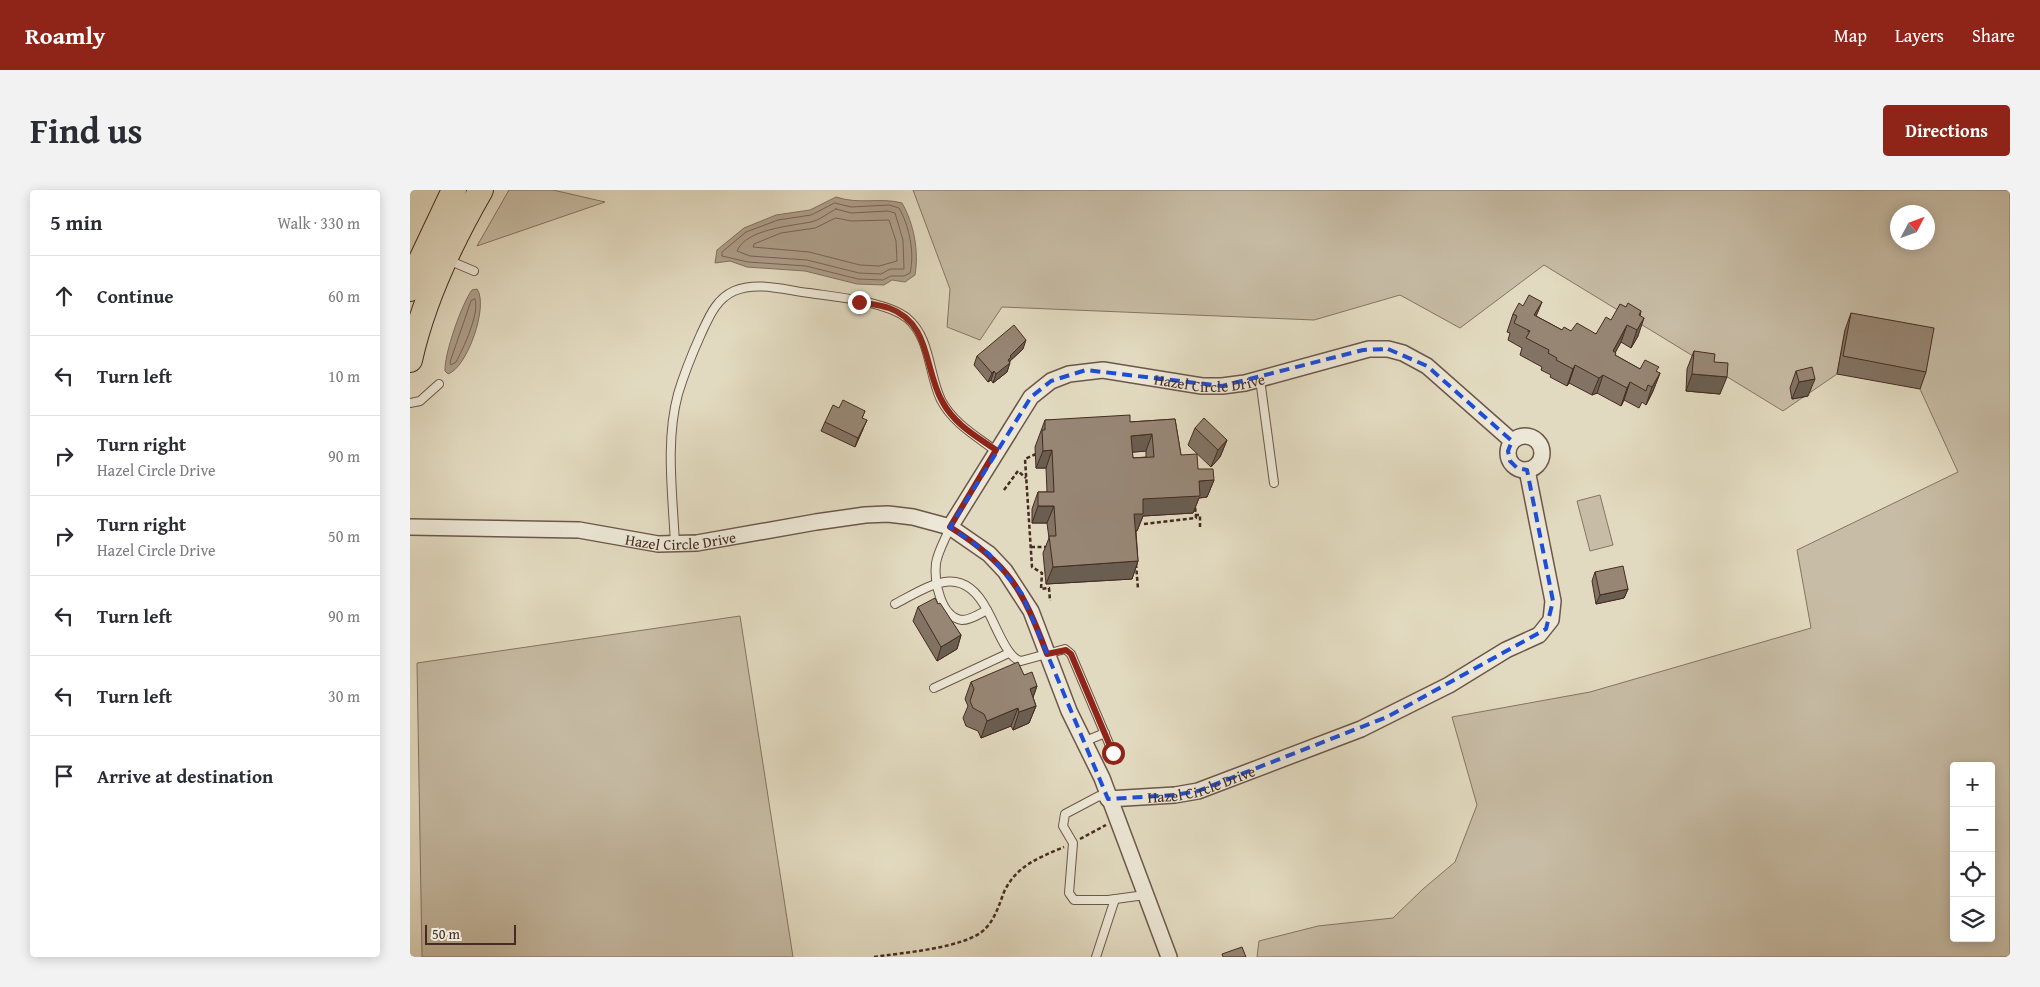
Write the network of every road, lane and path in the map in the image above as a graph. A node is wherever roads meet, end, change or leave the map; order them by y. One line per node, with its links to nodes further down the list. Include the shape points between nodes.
1 (454, 190): 5 (main road)
2 (481, 190): 3 (main road)
3 (446, 259): 4 (lane); 6 (main road)
4 (474, 271)
5 (410, 289)
6 (410, 360)
7 (1260, 379): 10 (street, Hazel Circle Drive, via 1363,350 1388,349 1427,366); 11 (street, Hazel Circle Drive, via 1202,386 1104,370 1069,374 1051,380 1031,397); 15 (lane)
8 (439, 384): 9 (lane, via 420,401)
9 (410, 403)
10 (1512, 441): 13 (street, via 1508,451 1510,461 1517,468); 13 (street, via 1528,436 1541,447 1540,462)
11 (996, 450): 21 (street, Hazel Circle Drive); 23 (lane, via 950,414 936,386 922,335 906,317 889,308 832,297 772,288 741,288 725,296 711,312 678,394 672,447)
12 (1036, 454): 14 (path, via 1025,458)
13 (1527, 470): 38 (street, Hazel Circle Drive, via 1553,601 1551,620 1539,635 1387,717 1198,791)
14 (1026, 478): 16 (path, via 1018,471); 24 (path)
15 (1274, 483)
16 (1004, 490)
17 (1195, 498): 18 (path)
18 (1196, 515): 19 (path, via 1196,518); 22 (path, via 1200,515)
19 (1144, 524)
20 (410, 527): 23 (street, Hazel Circle Drive, via 579,530 633,541)
21 (950, 527): 23 (street, Hazel Circle Drive, via 913,517 865,515); 27 (lane, via 937,560); 33 (street, Hazel Circle Drive, via 990,554 1005,571 1031,611)
22 (1200, 527)
23 (675, 545)
24 (1031, 547): 25 (path); 29 (path, via 1032,567 1042,573 1041,589 1048,588)
25 (1056, 547)
26 (1130, 563): 28 (path, via 1136,563)
27 (937, 582): 30 (lane); 31 (lane, via 947,581 968,587 975,591); 31 (lane, via 940,598 953,616 971,619)
28 (1138, 589)
29 (1050, 601)
30 (895, 604)
31 (987, 610): 32 (lane)
32 (1009, 654): 33 (lane, via 1021,661); 34 (lane)
33 (1047, 654): 35 (lane, via 1066,650 1071,654); 36 (street, Hazel Circle Drive)
34 (934, 688)
35 (1105, 733): 36 (lane); 37 (lane)
36 (1083, 742): 38 (street, Hazel Circle Drive, via 1102,778)
37 (1113, 753)
38 (1108, 799): 39 (street, Hazel Circle Drive); 40 (lane, via 1099,796 1065,814 1063,826)
39 (1116, 820): 40 (path); 41 (street, Hazel Circle Drive)
40 (1073, 843): 42 (lane, via 1069,893 1074,900); 43 (path, via 1030,862 1015,874 994,918 972,939)
41 (1145, 895): 42 (lane); 45 (street, Hazel Circle Drive)
42 (1115, 899): 44 (lane)
43 (874, 957)
44 (1096, 957)
45 (1169, 957)

